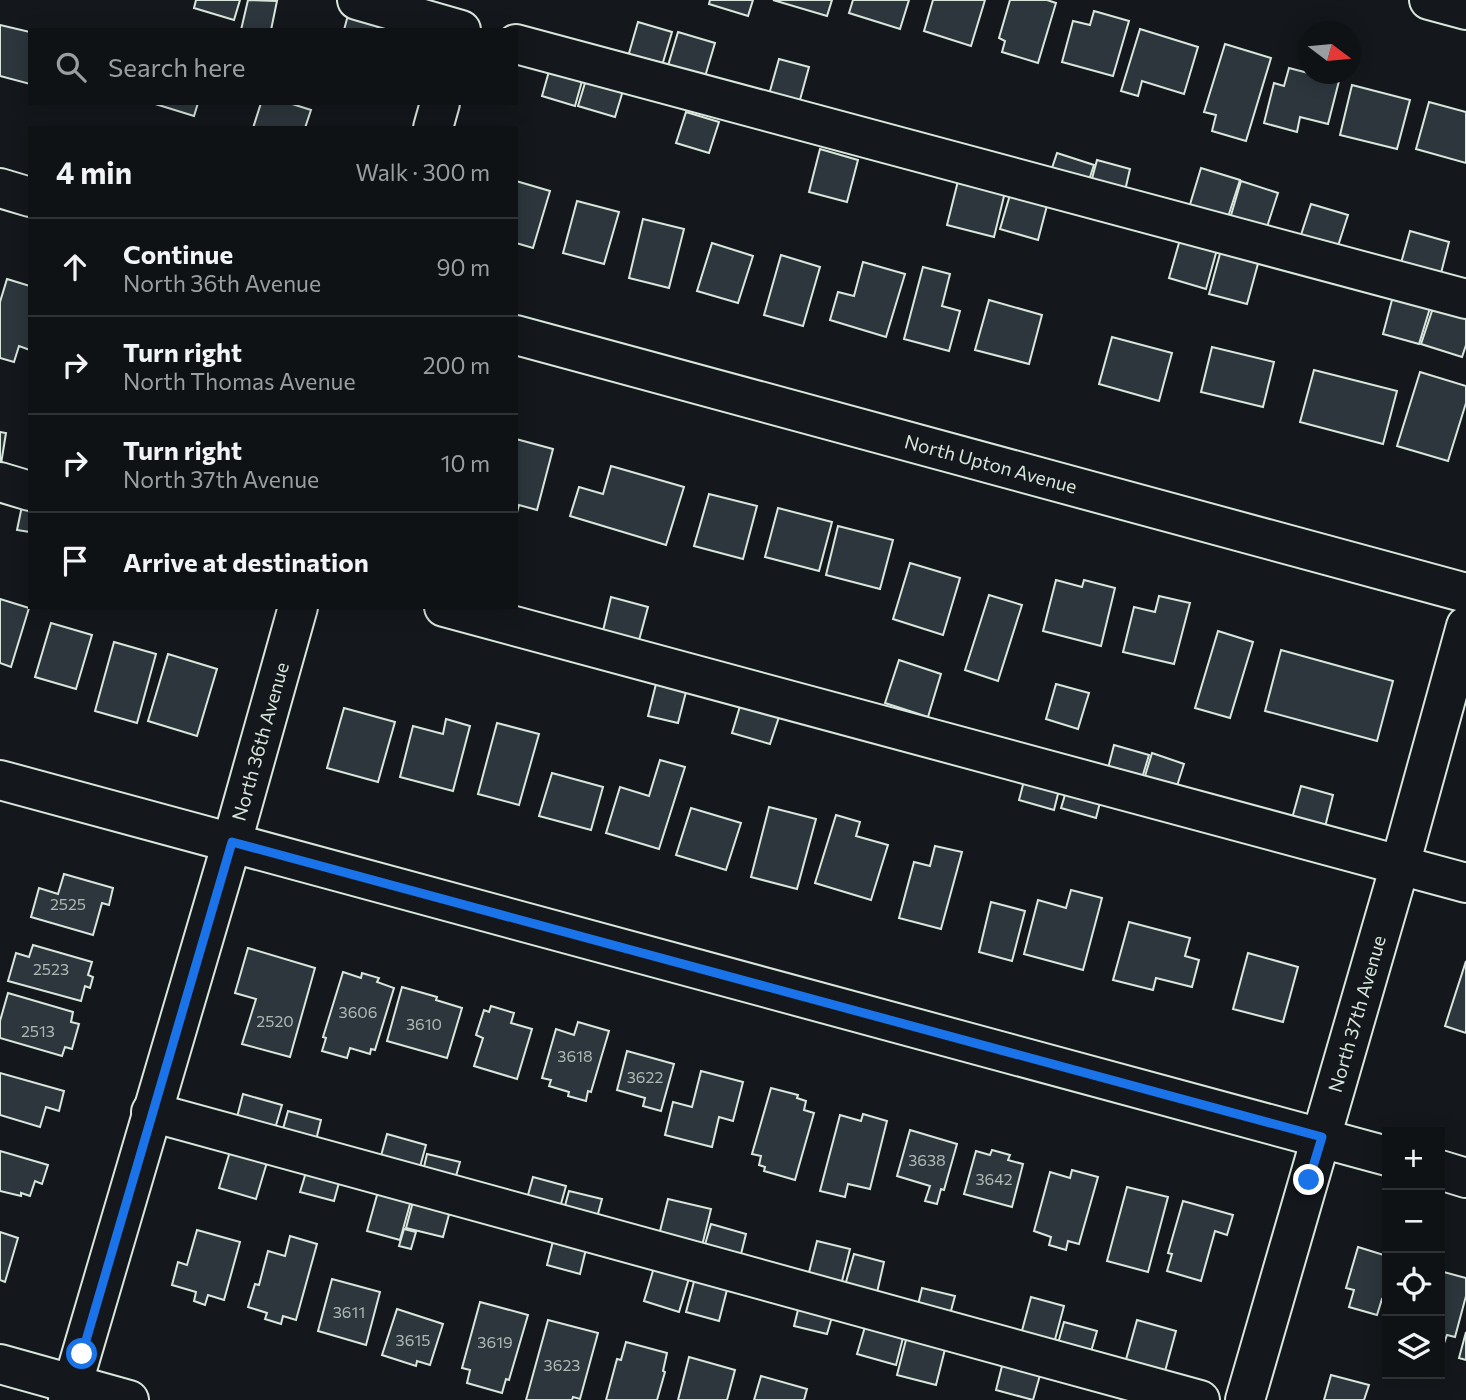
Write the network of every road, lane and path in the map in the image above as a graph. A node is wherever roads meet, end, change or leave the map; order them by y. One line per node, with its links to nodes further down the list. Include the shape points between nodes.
1 (357, 0): 5 (street)
2 (469, 0): 6 (street)
3 (1429, 0): 4 (street)
4 (1466, 10)
5 (454, 28)
6 (462, 28)
7 (518, 45): 12 (street)
8 (439, 105): 9 (street)
9 (434, 126)
10 (0, 188): 11 (street)
11 (28, 196)
12 (1466, 299)
13 (518, 336): 16 (street, North Upton Avenue)
14 (0, 482): 15 (street)
15 (28, 490)
16 (1466, 593)
17 (297, 609): 21 (street, North 36th Avenue)
18 (451, 609): 22 (street)
19 (1466, 626): 22 (street, North 37th Avenue)
20 (0, 780): 21 (street)
21 (232, 842): 24 (street, North 36th Avenue); 25 (street)
22 (1400, 865): 23 (street); 25 (street, North 37th Avenue)
23 (1466, 883)
24 (151, 1112): 30 (street, North 36th Avenue); 32 (street)
25 (1322, 1137): 26 (street); 33 (street, North 37th Avenue)
26 (1382, 1155)
27 (1445, 1172): 28 (street)
28 (1466, 1178)
29 (0, 1364): 30 (street)
30 (70, 1392): 31 (street)
31 (129, 1400)
32 (1200, 1400)
33 (1245, 1400)

